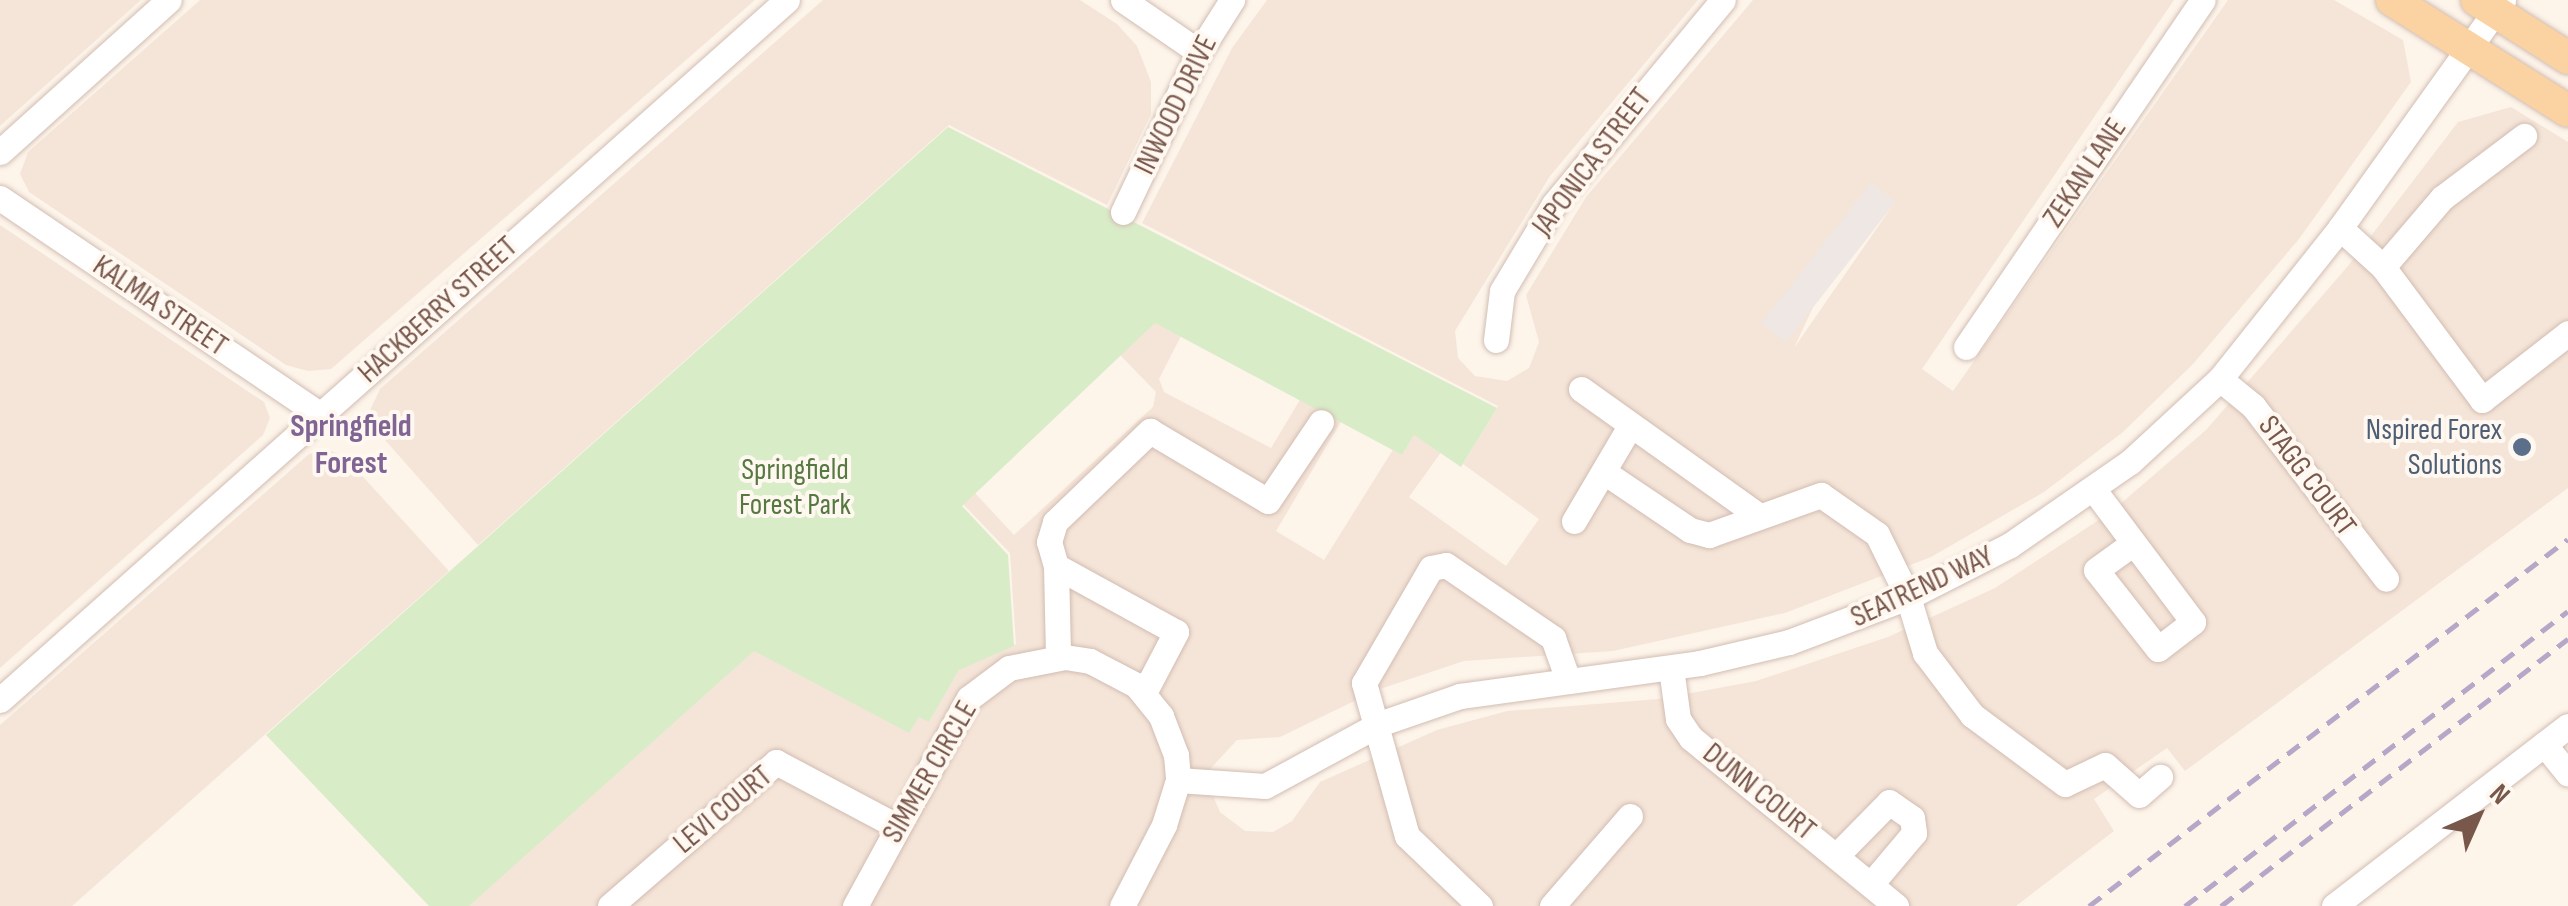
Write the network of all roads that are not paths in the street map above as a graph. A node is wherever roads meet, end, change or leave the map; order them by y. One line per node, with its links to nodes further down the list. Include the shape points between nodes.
1 (169, 0): 14 (street)
2 (787, 0): 24 (street, HACKBERRY STREET)
3 (1124, 0): 10 (street)
4 (1232, 0): 10 (street, INWOOD DRIVE)
5 (1723, 0): 20 (street, JAPONICA STREET, via 1554,204 1502,291)
6 (2203, 0): 21 (street, ZEKAN LANE)
7 (2392, 0): 9 (main road)
8 (2491, 4): 9 (street, SEATREND WAY); 11 (main road)
9 (2469, 47): 12 (main road); 17 (street, SEATREND WAY)
10 (1199, 52): 16 (street, INWOOD DRIVE)
11 (2568, 58)
12 (2568, 111)
13 (2524, 136): 18 (street, via 2442,198)
14 (0, 152)
15 (0, 198): 24 (street, KALMIA STREET)
16 (1123, 212)
17 (2340, 228): 18 (street); 22 (street, SEATREND WAY)
18 (2383, 267): 19 (street, via 2482,400)
19 (2568, 333)
20 (1496, 340)
21 (1966, 347)
22 (2220, 379): 28 (street, SEATREND WAY); 33 (street, STAGG COURT, via 2254,406)
23 (1581, 388): 26 (street)
24 (320, 415): 39 (street, HACKBERRY STREET)
25 (1321, 422): 32 (street, via 1268,501 1150,431 1055,522 1049,542)
26 (1630, 426): 27 (street); 29 (street)
27 (1604, 472): 29 (street, via 1690,530 1709,534); 30 (street)
28 (2094, 490): 31 (street); 34 (street, SEATREND WAY, via 2010,545)
29 (1755, 513): 34 (street, via 1821,494 1877,534)
30 (1574, 521)
31 (2132, 544)
32 (1056, 566): 35 (street); 38 (street, via 1176,632)
33 (2386, 579)
34 (1908, 597): 36 (street, SEATREND WAY, via 1789,642); 44 (street, via 1925,653 1948,688 2024,758 2065,784 2105,765 2140,795)
35 (1058, 657): 38 (street, SIMMER CIRCLE, via 1114,670); 47 (street, SIMMER CIRCLE, via 1009,668 969,698)
36 (1670, 668): 37 (street, SEATREND WAY); 48 (street, DUNN COURT, via 1678,719 1691,738)
37 (1568, 680): 40 (street, SEATREND WAY, via 1460,696); 40 (street, via 1553,638 1446,565 1431,568 1364,684)
38 (1144, 693): 45 (street, SIMMER CIRCLE, via 1170,736)
39 (0, 700)
40 (1379, 724): 45 (street, SEATREND WAY, via 1265,786); 53 (street, via 1406,836)
41 (2568, 726): 42 (street)
42 (2544, 744): 43 (street); 56 (street)
43 (2568, 774)
44 (2160, 778)
45 (1178, 780): 50 (street)
46 (1630, 816): 54 (street)
47 (898, 827): 51 (street, LEVI COURT, via 776,762); 52 (street, SIMMER CIRCLE)
48 (1837, 856): 49 (street, DUNN COURT); 49 (street, DUNN COURT, via 1882,806 1895,804 1912,818 1914,833)
49 (1872, 884): 55 (street, DUNN COURT)
50 (1129, 904)
51 (610, 906)
52 (855, 906)
53 (1480, 906)
54 (1552, 906)
55 (1896, 906)
56 (2334, 906)

